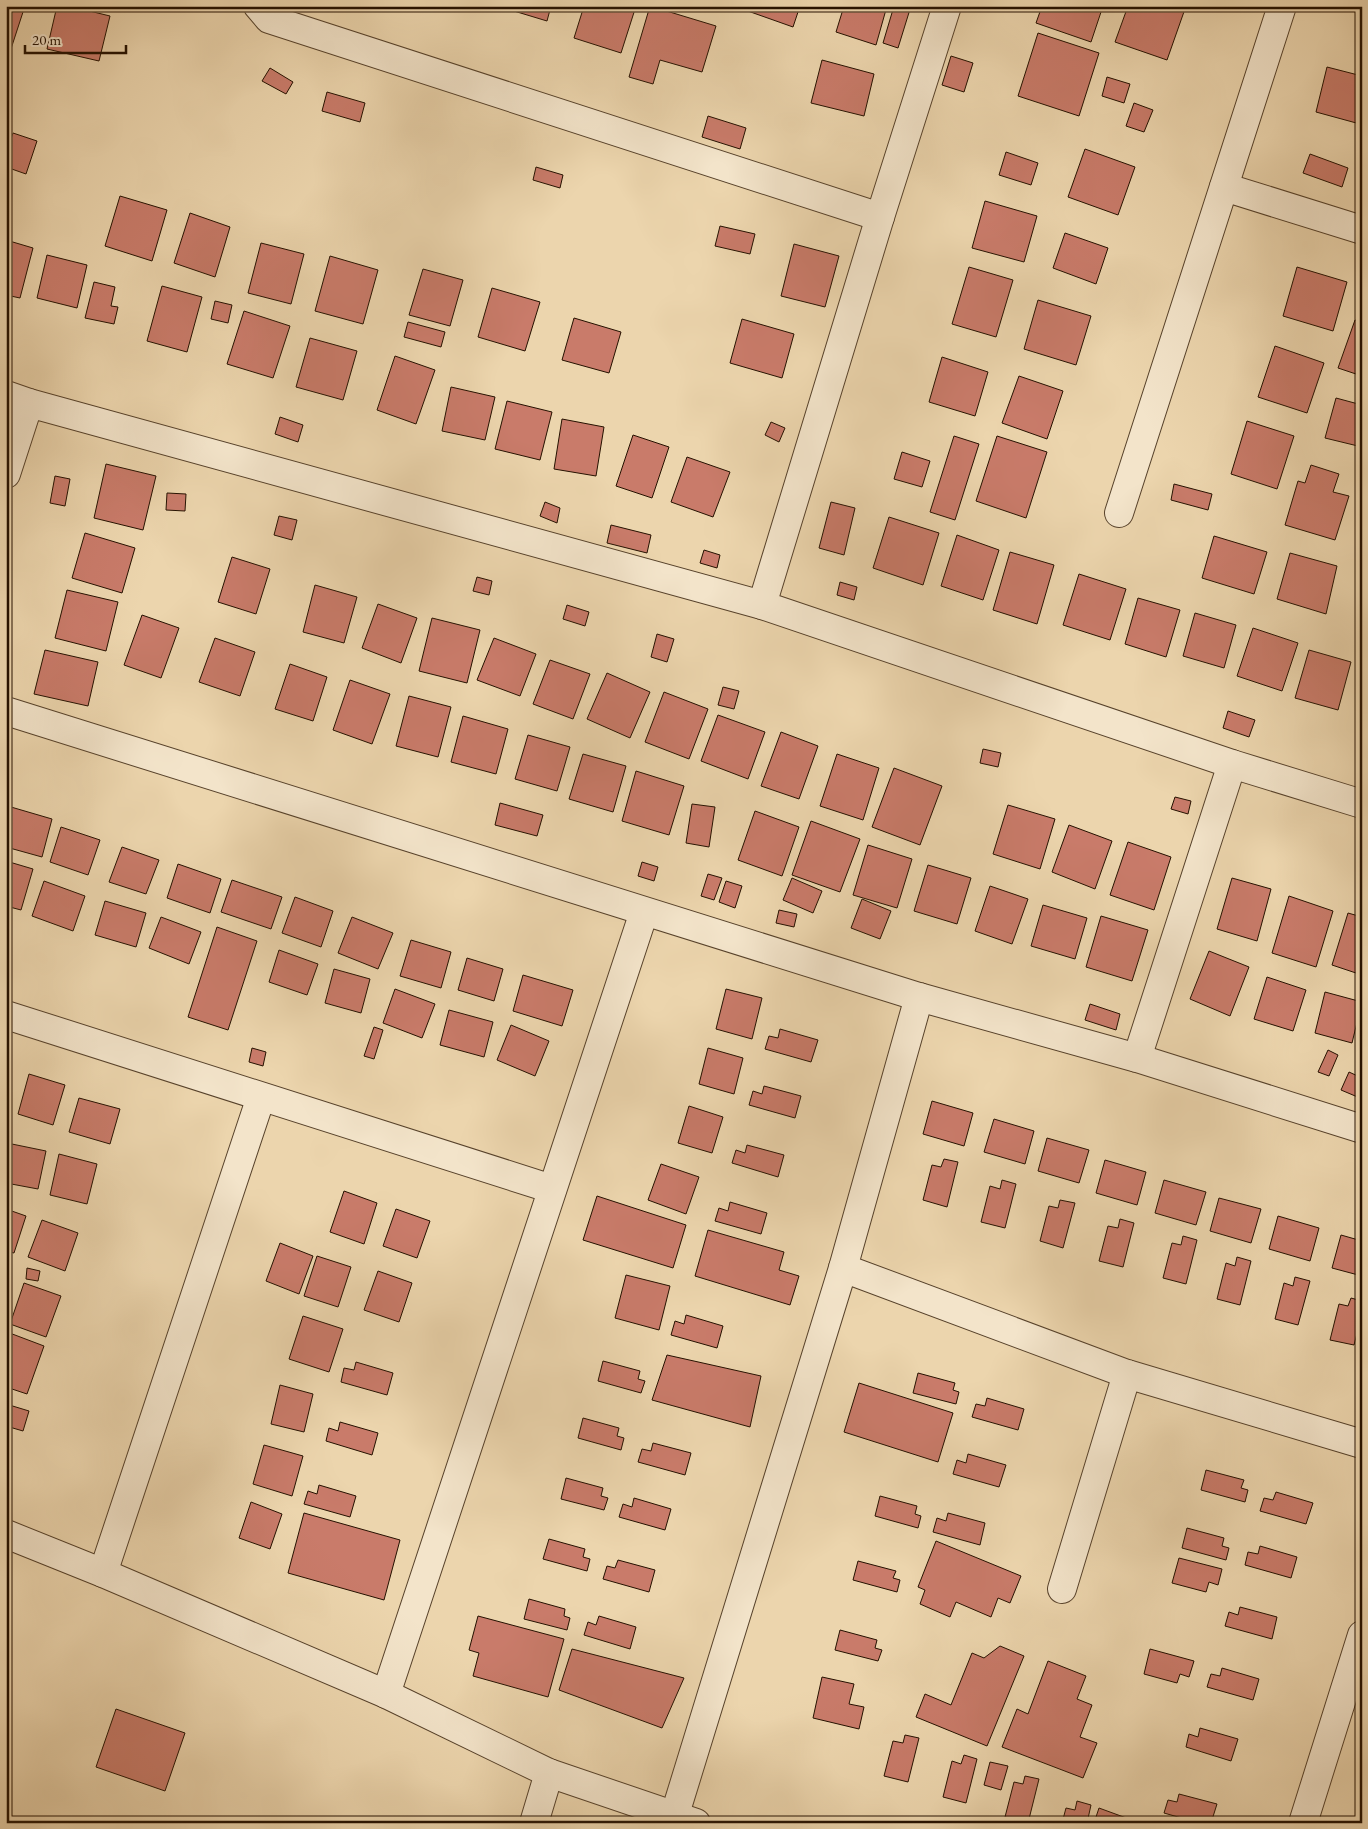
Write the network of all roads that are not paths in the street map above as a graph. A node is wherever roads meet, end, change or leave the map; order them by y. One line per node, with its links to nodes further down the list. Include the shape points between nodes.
1 (258, 6): 5 (street, via 269,19)
2 (947, 6): 5 (street)
3 (1282, 6): 4 (street)
4 (1224, 187): 6 (street); 9 (street)
5 (880, 217): 10 (street)
6 (1362, 230)
7 (17, 399): 8 (street); 10 (street)
8 (6, 474)
9 (1119, 513)
10 (762, 605): 12 (street)
11 (6, 711): 14 (street)
12 (1232, 764): 13 (street); 17 (street)
13 (1362, 804)
14 (644, 912): 15 (street); 20 (street)
15 (919, 997): 17 (street); 21 (street)
16 (6, 1015): 18 (street)
17 (1137, 1058): 19 (street)
18 (261, 1096): 20 (street); 25 (street)
19 (1362, 1129)
20 (552, 1189): 28 (street)
21 (844, 1268): 22 (street); 30 (street)
22 (1127, 1374): 23 (street); 26 (street)
23 (1362, 1444)
24 (6, 1534): 25 (street)
25 (103, 1573): 28 (street)
26 (1062, 1589)
27 (1362, 1635): 32 (street)
28 (386, 1694): 29 (street)
29 (549, 1773): 30 (street); 31 (street)
30 (685, 1819)
31 (534, 1823)
32 (1303, 1823)

